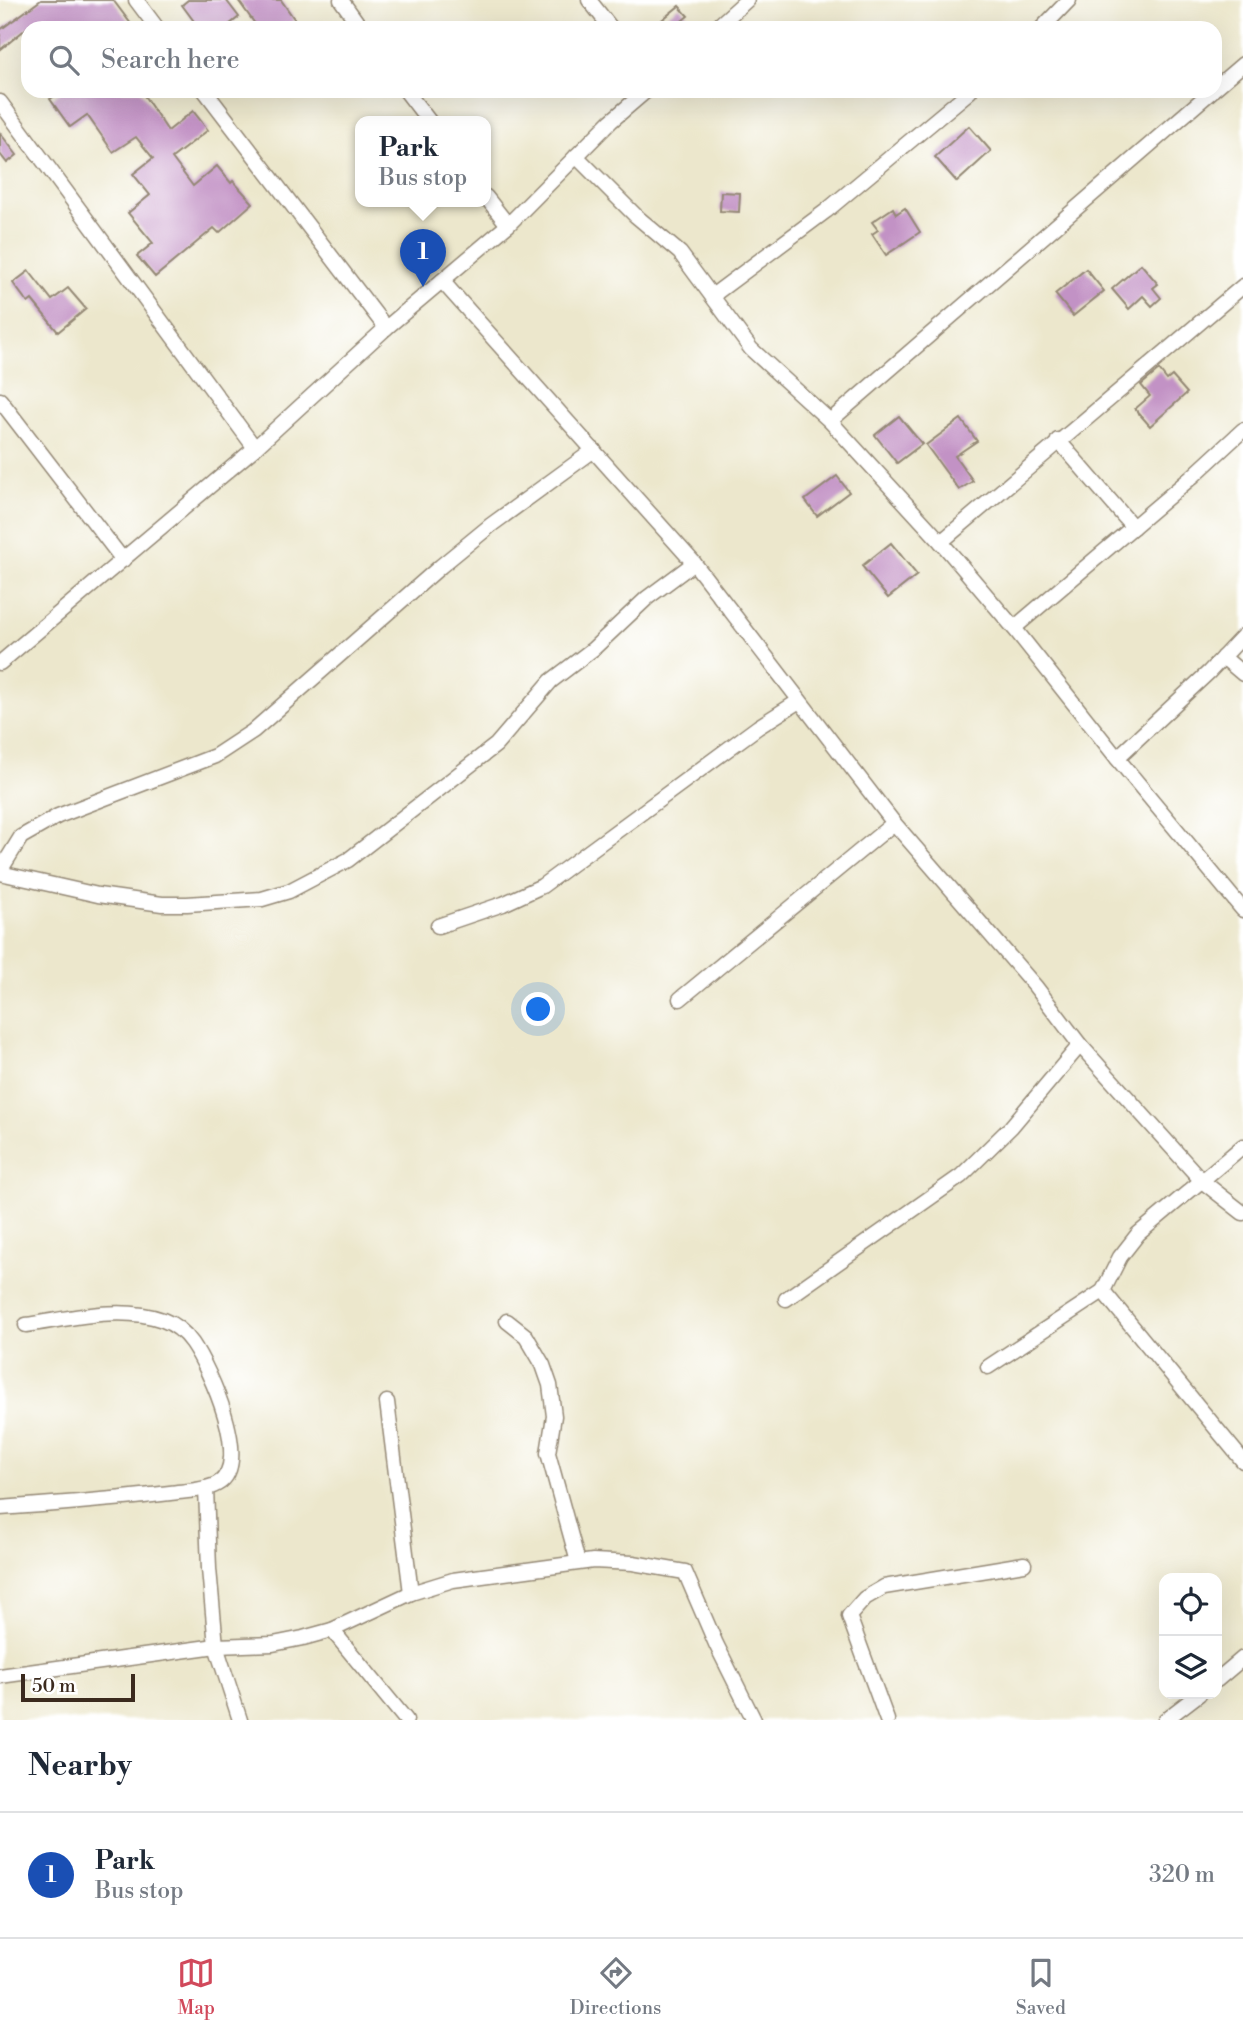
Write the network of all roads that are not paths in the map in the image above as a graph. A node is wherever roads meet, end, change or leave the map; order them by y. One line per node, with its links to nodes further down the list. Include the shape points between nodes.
1 (136, 0): 6 (street)
2 (341, 0): 7 (street)
3 (589, 0): 8 (street)
4 (747, 0): 9 (street)
5 (1069, 0): 10 (street)
6 (152, 21)
7 (356, 21)
8 (606, 21)
9 (724, 21)
10 (1049, 21)
11 (1243, 64): 12 (street)
12 (1222, 82)
13 (210, 98): 26 (street)
14 (412, 98): 19 (street)
15 (638, 98): 20 (street)
16 (962, 98): 25 (street, via 826,211)
17 (1204, 98): 28 (street)
18 (0, 102): 31 (street)
19 (425, 116)
20 (576, 156): 22 (street); 25 (street, via 680,253)
21 (491, 203): 22 (street)
22 (508, 225): 23 (street)
23 (442, 281): 26 (street); 32 (street)
24 (1243, 286): 30 (street)
25 (712, 296): 28 (street, via 751,349)
26 (386, 328): 31 (street)
27 (0, 400): 35 (street)
28 (830, 421): 34 (street)
29 (1243, 430): 33 (street)
30 (1058, 440): 33 (street); 34 (street)
31 (255, 449): 35 (street)
32 (594, 450): 36 (street); 45 (street, via 461,550 253,731 215,756 58,816 21,837)
33 (1133, 527): 37 (street)
34 (941, 542): 37 (street)
35 (123, 559): 40 (street)
36 (694, 563): 42 (street); 45 (street, via 551,681 496,745 348,860 300,886 262,899 162,904 98,895)
37 (1014, 628): 43 (street)
38 (1243, 636): 39 (street)
39 (1223, 657): 41 (street); 43 (street)
40 (0, 663)
41 (1243, 674)
42 (799, 701): 44 (street); 47 (street, via 541,886)
43 (1117, 758): 46 (street)
44 (894, 823): 48 (street); 49 (street)
45 (0, 872)
46 (1243, 911)
47 (438, 926)
48 (680, 999)
49 (1080, 1045): 51 (street); 54 (street, via 1011,1127 961,1176)
50 (1243, 1146): 51 (street)
51 (1202, 1181): 52 (street); 53 (street, via 1138,1234)
52 (1243, 1213)
53 (1103, 1291): 57 (street); 59 (street)
54 (786, 1299)
55 (507, 1321): 62 (street, via 526,1336 550,1385 554,1416 548,1453)
56 (26, 1325): 60 (street, via 122,1314 163,1320 178,1328 191,1341 211,1380 230,1437 230,1468 225,1478)
57 (988, 1367)
58 (387, 1402): 64 (street)
59 (1243, 1461)
60 (206, 1488): 61 (street); 66 (street)
61 (0, 1508)
62 (578, 1562): 64 (street, via 453,1580); 73 (street, via 633,1563 685,1572)
63 (1024, 1564): 74 (street, via 884,1587 865,1598 849,1616)
64 (411, 1593): 65 (street)
65 (332, 1630): 66 (street, via 273,1644); 72 (street)
66 (216, 1646): 69 (street); 71 (street)
67 (1243, 1658): 68 (street)
68 (1222, 1675)
69 (0, 1676)
70 (1192, 1699): 75 (street)
71 (240, 1720)
72 (406, 1720)
73 (754, 1720)
74 (887, 1720)
75 (1165, 1720)

